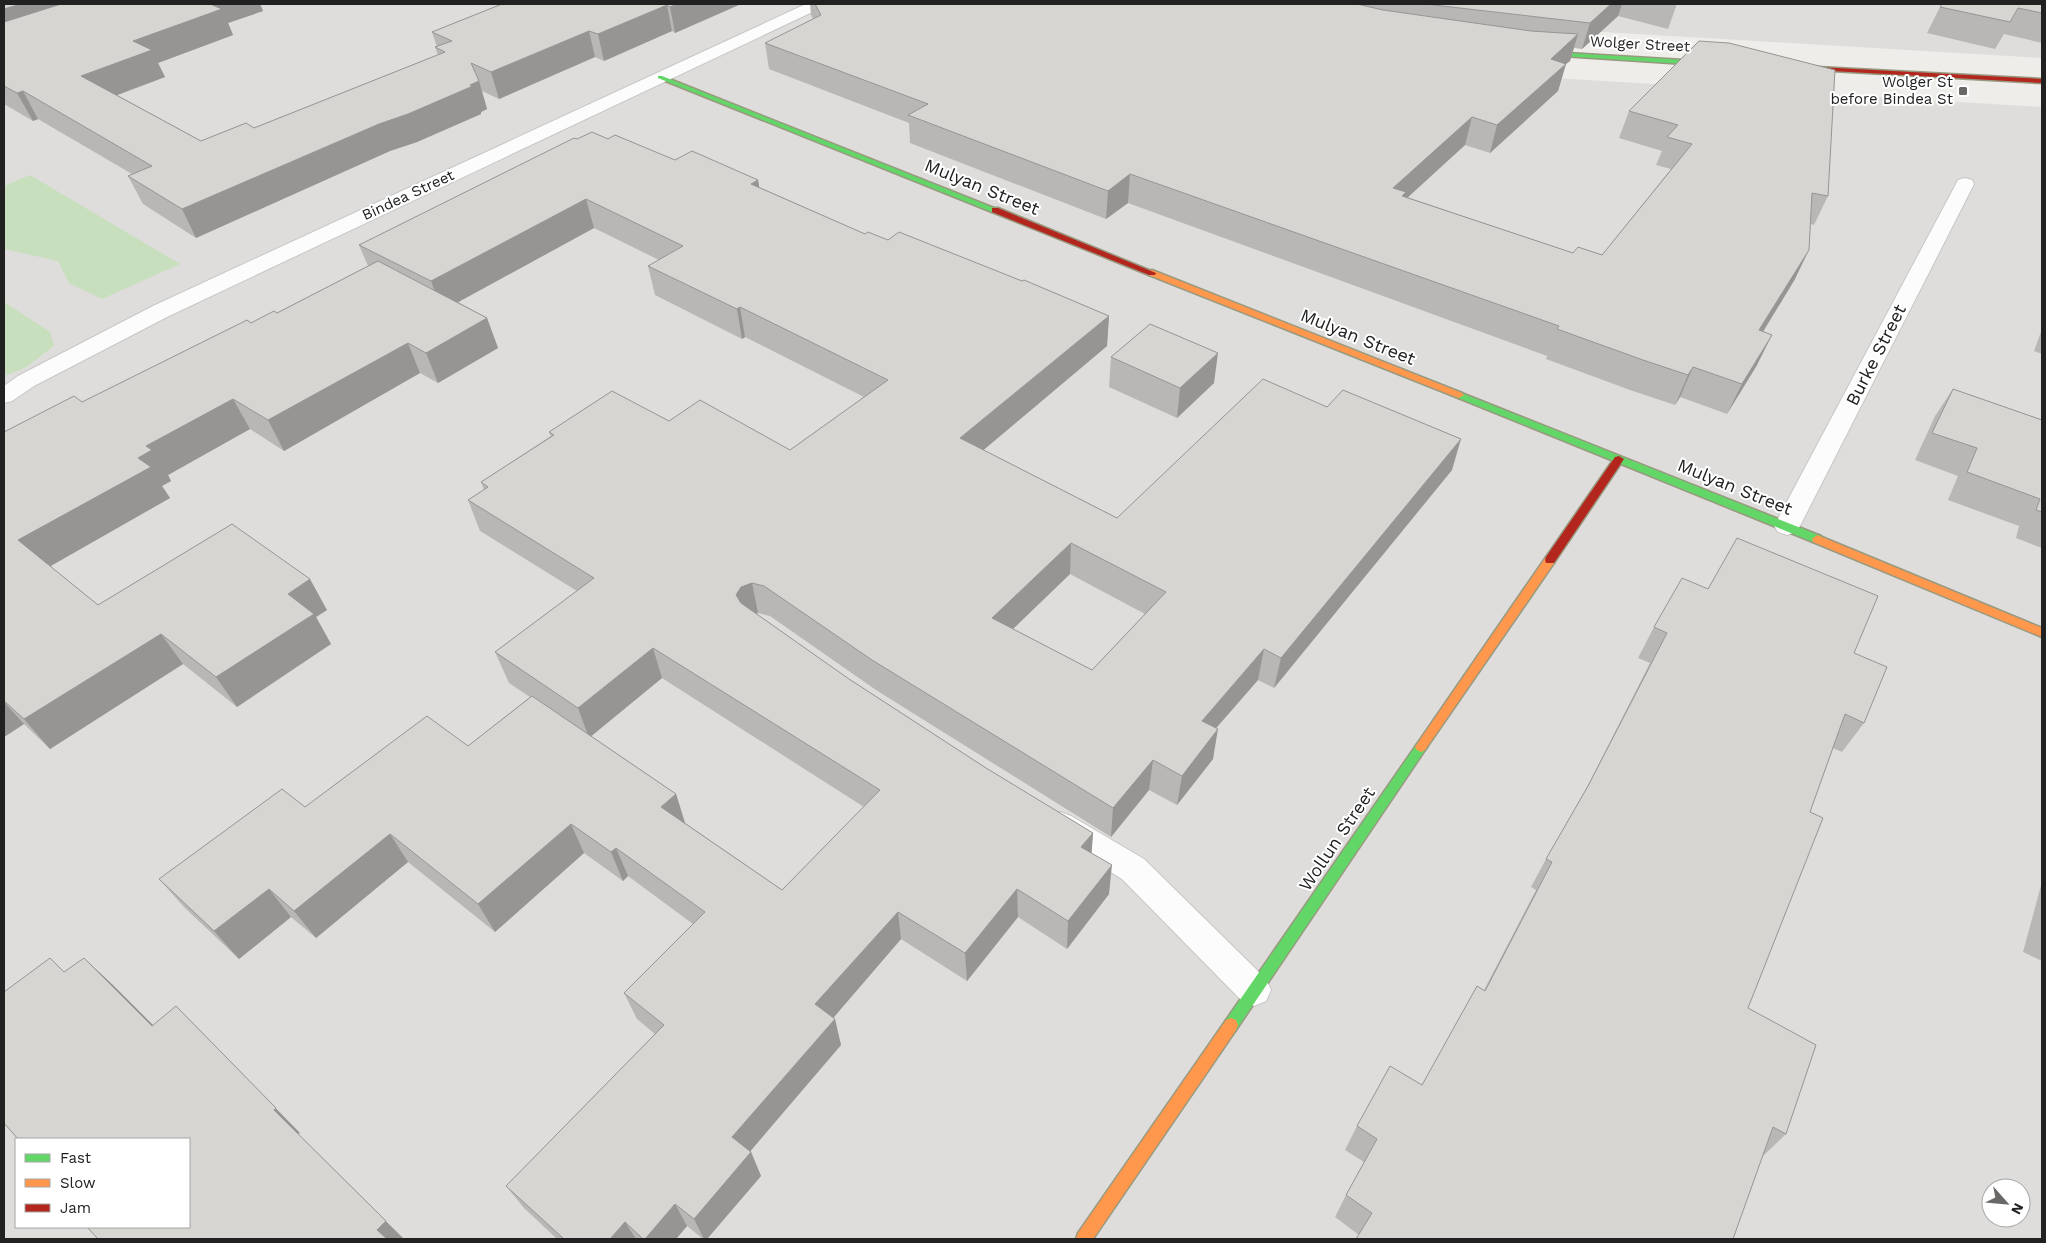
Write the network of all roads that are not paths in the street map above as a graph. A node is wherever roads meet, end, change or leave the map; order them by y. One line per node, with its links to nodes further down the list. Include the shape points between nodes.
1 (818, 4): 5 (street, Bindea Street)
2 (1525, 52): 3 (street, Wolger Street)
3 (1729, 64)
4 (1788, 68): 6 (street)
5 (660, 77): 8 (street, Bindea Street, via 160,311 26,381); 9 (street, Mulyan Street)
6 (2042, 81)
7 (1965, 184): 10 (street, Burke Street)
8 (4, 396)
9 (1619, 459): 10 (street, Mulyan Street); 13 (street, Wollun Street)
10 (1787, 526): 11 (street, Mulyan Street)
11 (2042, 633)
12 (1040, 813): 13 (street, via 1132,869)
13 (1254, 990): 14 (street, Wollun Street)
14 (1084, 1239)

